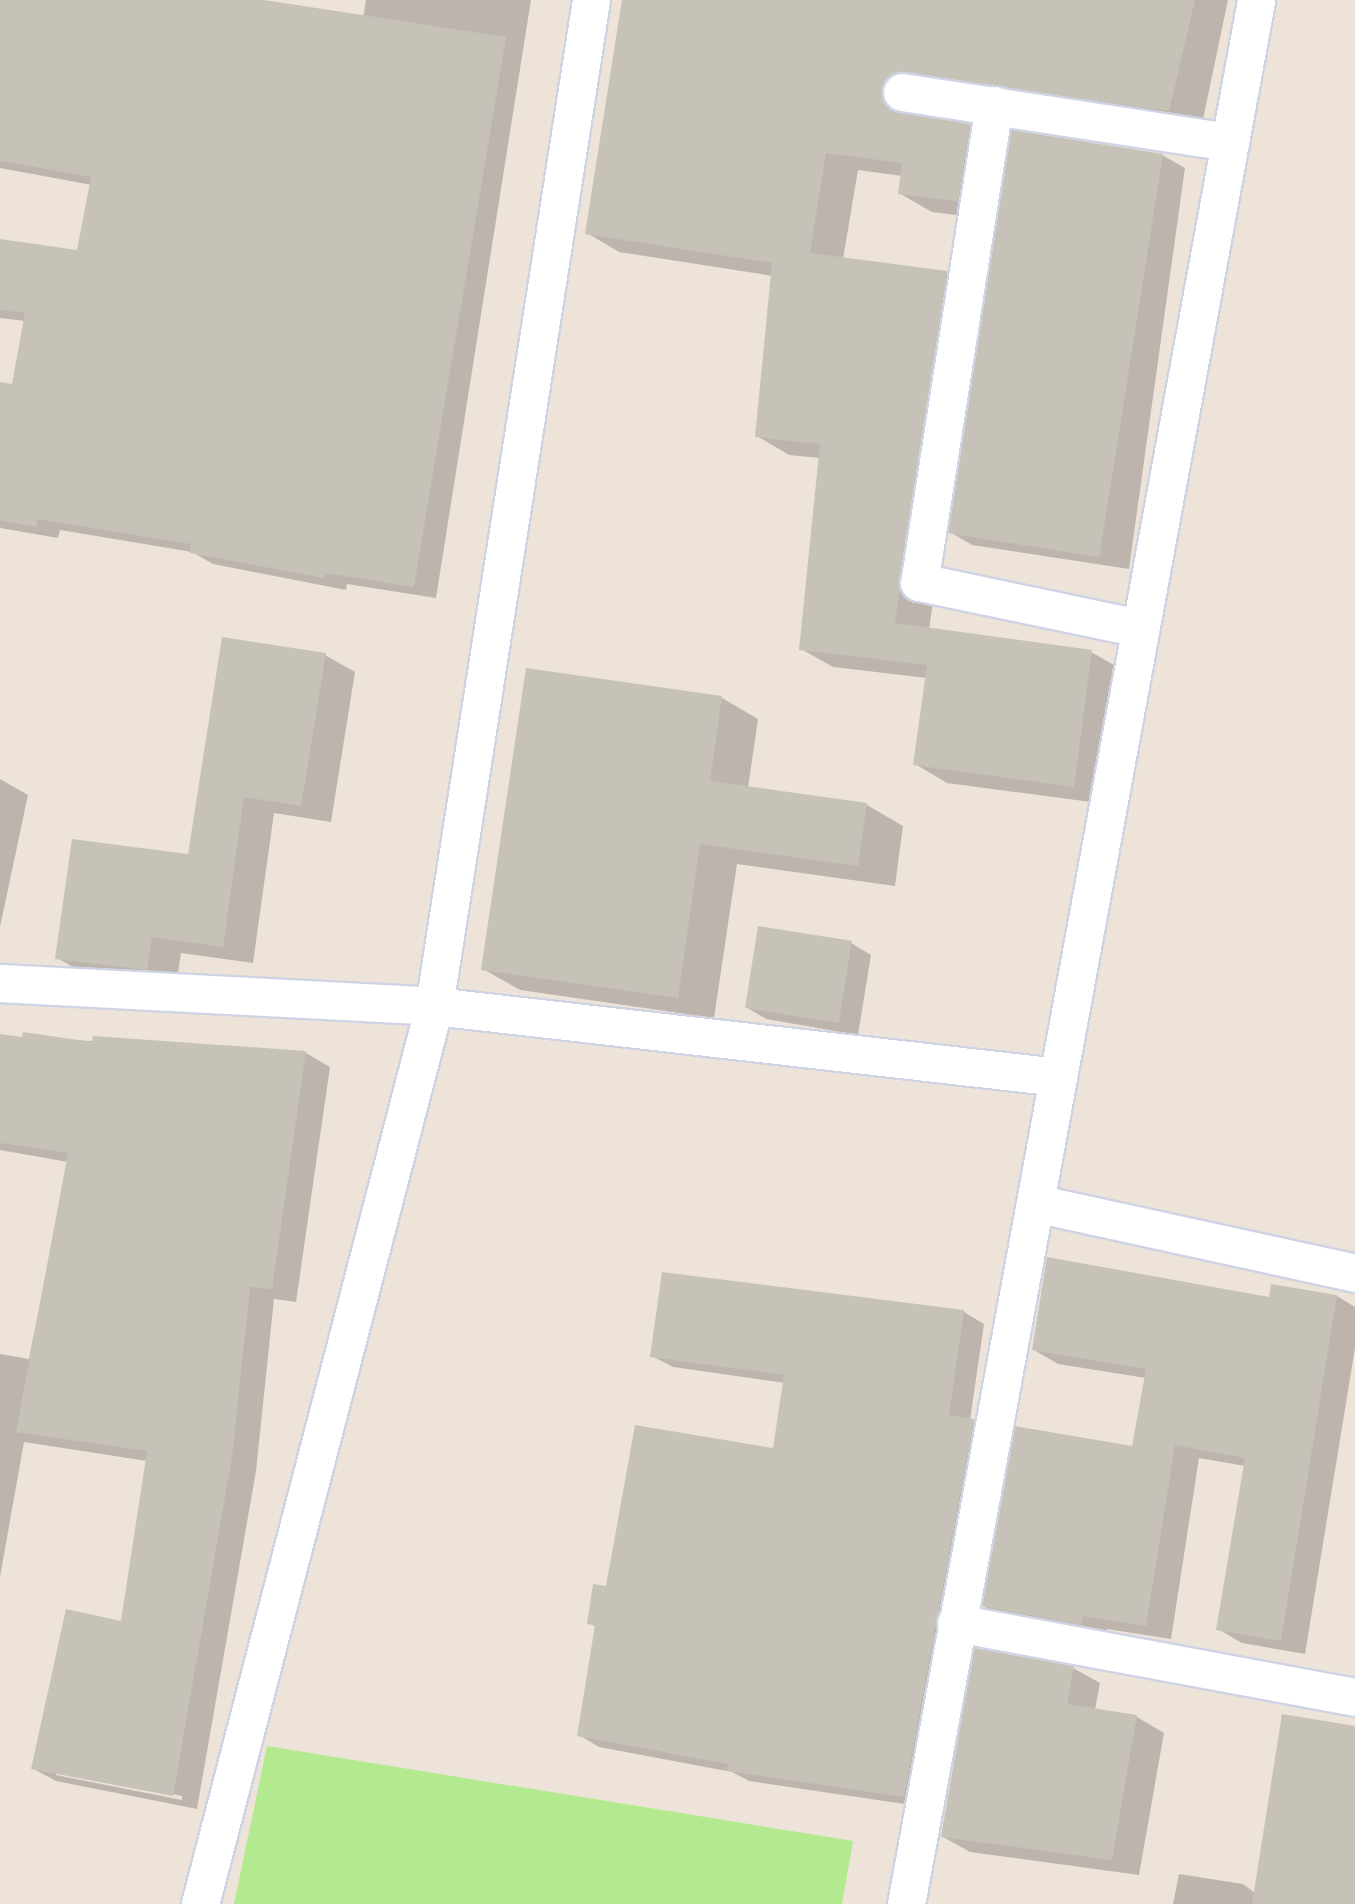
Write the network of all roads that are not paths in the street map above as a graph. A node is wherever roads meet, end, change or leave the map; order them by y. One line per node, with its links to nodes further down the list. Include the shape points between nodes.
1 (591, 0): 8 (street)
2 (1256, 0): 5 (street)
3 (902, 92): 4 (street)
4 (994, 105): 5 (street); 6 (street, via 919,582)
5 (1230, 142): 6 (street)
6 (1140, 628): 9 (street)
7 (0, 983): 8 (street)
8 (434, 1006): 9 (street); 14 (street)
9 (1058, 1077): 10 (street)
10 (1035, 1203): 11 (street); 12 (street)
11 (1355, 1273)
12 (956, 1623): 13 (street); 15 (street)
13 (1355, 1698)
14 (200, 1904)
15 (906, 1904)

